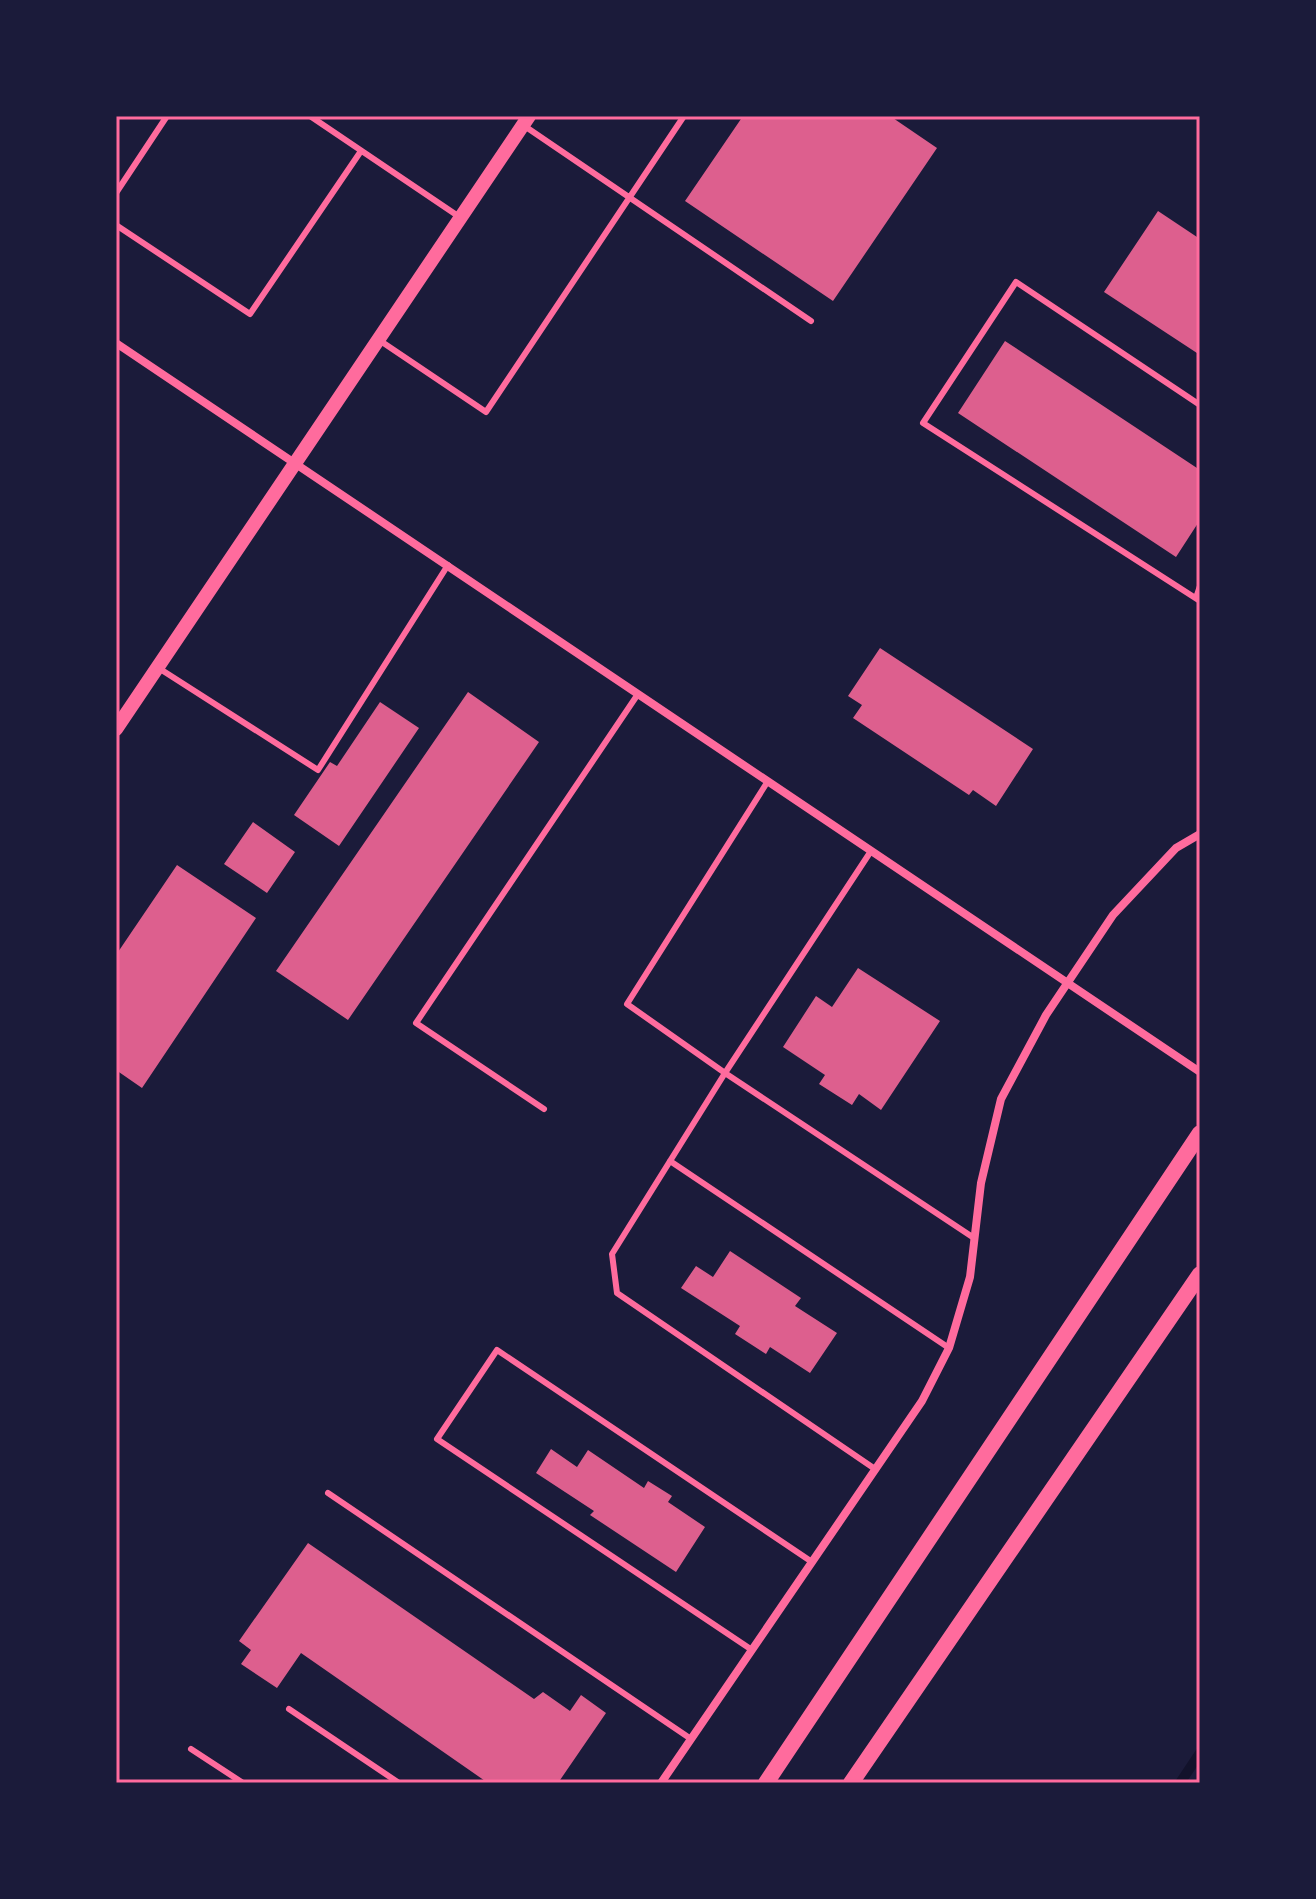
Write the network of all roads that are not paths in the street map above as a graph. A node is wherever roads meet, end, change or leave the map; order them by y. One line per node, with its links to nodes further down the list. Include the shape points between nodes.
1 (167, 116): 6 (lane)
2 (310, 116): 5 (lane)
3 (684, 116): 7 (lane)
4 (526, 121): 7 (lane); 8 (street)
5 (361, 151): 8 (lane); 9 (lane, via 250,314)
6 (116, 193)
7 (629, 198): 10 (lane); 11 (lane, via 486,412)
8 (461, 218): 11 (street)
9 (116, 225)
10 (811, 321)
11 (379, 340): 14 (street)
12 (116, 343): 14 (street)
13 (1200, 405): 17 (lane, via 1016,282 923,423)
14 (295, 463): 15 (street); 18 (street)
15 (448, 565): 18 (lane, via 318,770); 19 (street)
16 (1200, 586): 17 (lane)
17 (1198, 600)
18 (157, 667): 20 (street)
19 (638, 694): 21 (street); 27 (lane, via 416,1023)
20 (116, 729)
21 (768, 781): 23 (street); 26 (lane, via 627,1004)
22 (1200, 834): 24 (street, via 1176,848 1113,915)
23 (871, 851): 24 (street); 26 (lane)
24 (1068, 982): 25 (street); 30 (street, via 1001,1099)
25 (1200, 1072)
26 (725, 1073): 29 (lane); 30 (lane)
27 (544, 1109)
28 (1200, 1133): 43 (main road)
29 (670, 1161): 32 (lane); 33 (lane, via 612,1254 617,1293)
30 (974, 1238): 32 (street, via 970,1277)
31 (1200, 1274): 44 (main road)
32 (949, 1348): 33 (street, via 922,1401)
33 (875, 1469): 35 (street)
34 (328, 1493): 38 (lane)
35 (812, 1562): 36 (street); 36 (lane, via 497,1350 437,1439)
36 (752, 1650): 38 (street)
37 (289, 1709): 41 (lane)
38 (691, 1739): 42 (street)
39 (191, 1749): 40 (lane)
40 (243, 1783)
41 (399, 1783)
42 (661, 1783)
43 (766, 1783)
44 (851, 1783)

